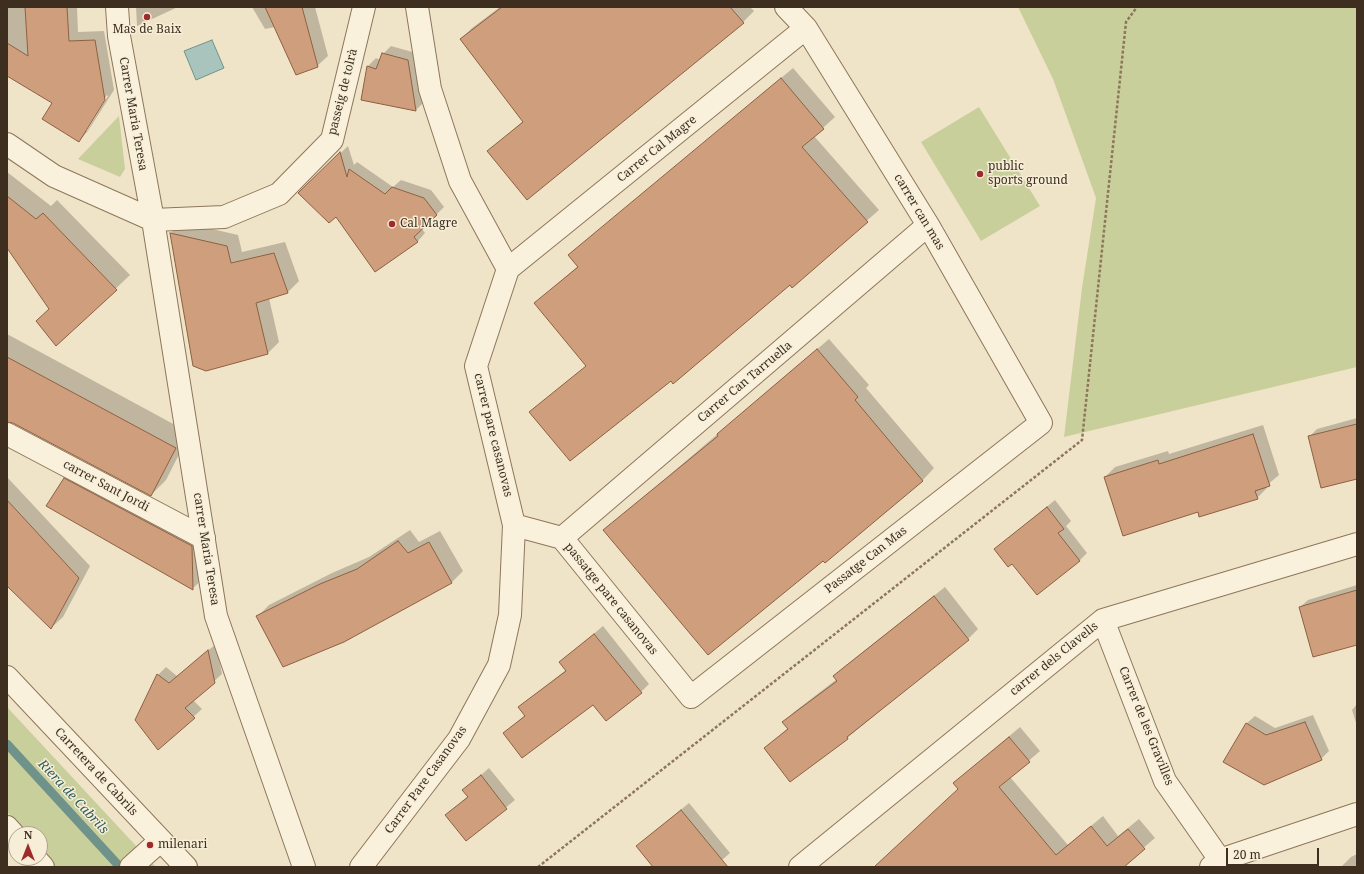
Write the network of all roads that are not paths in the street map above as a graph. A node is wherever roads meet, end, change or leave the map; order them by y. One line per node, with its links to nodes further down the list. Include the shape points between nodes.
1 (117, 7): 7 (street, Carrer Maria Teresa, via 119,36)
2 (364, 7): 7 (street, passeig de tolrà, via 332,140 279,194 224,216)
3 (417, 7): 9 (street, via 430,89 460,181)
4 (786, 7): 5 (street, carrer can mas)
5 (806, 28): 8 (street, carrer can mas); 9 (street, Carrer Cal Magre)
6 (7, 144): 7 (street, via 54,176)
7 (153, 220): 13 (street, carrer Maria Teresa)
8 (928, 225): 10 (street, carrer can mas); 14 (street, Carrer Can Tarruella)
9 (508, 269): 12 (street, carrer pare casanovas, via 476,366)
10 (1042, 424): 18 (street, Passatge Can Mas)
11 (7, 434): 13 (street, carrer Sant Jordi)
12 (514, 525): 14 (street, passatge pare casanovas); 24 (street, Carrer Pare Casanovas, via 510,615 499,665 459,739)
13 (204, 538): 23 (street, carrer Maria Teresa, via 216,616)
14 (562, 538): 18 (street, passatge pare casanovas)
15 (1357, 544): 16 (street, carrer dels Clavells)
16 (1103, 620): 21 (street, Carrer de les Gravilles, via 1165,781); 25 (street, carrer dels Clavells)
17 (7, 677): 20 (street, Carretera de Cabrils)
18 (691, 697)
19 (1357, 814): 21 (street)
20 (146, 854): 22 (street, Carretera de Cabrils)
21 (1219, 865)
22 (186, 867)
23 (304, 867)
24 (361, 867)
25 (800, 867)

